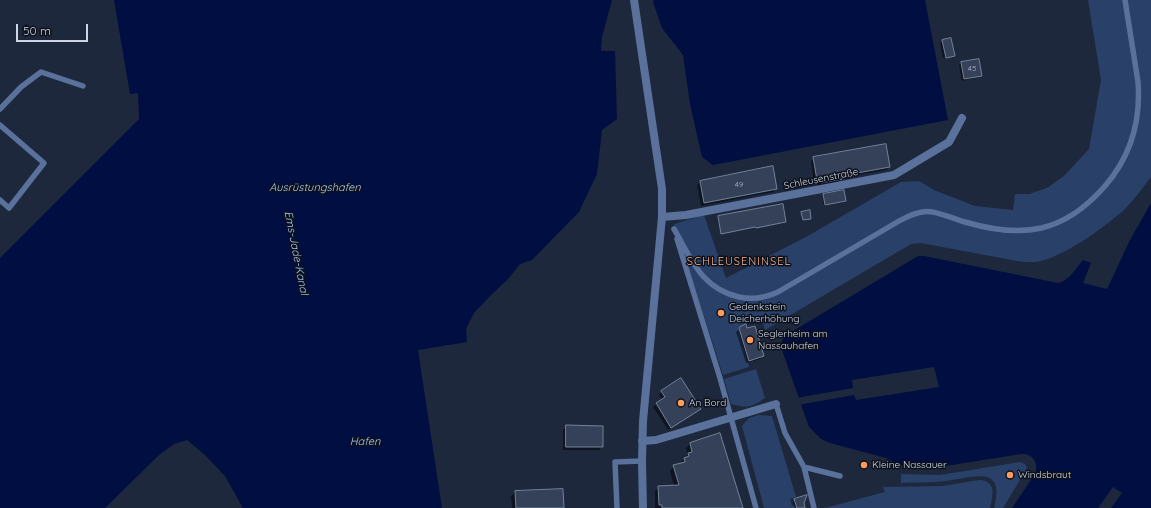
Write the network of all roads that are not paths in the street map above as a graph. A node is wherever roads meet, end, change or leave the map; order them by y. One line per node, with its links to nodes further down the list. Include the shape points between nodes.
1 (634, 0): 8 (street)
2 (1126, 0): 9 (lane, via 1138,82 1136,126 1126,155 1114,176 1086,206 1067,219 1036,229 1013,230 993,229 937,212 919,212 764,298 731,295 712,285 697,268)
3 (83, 86): 4 (lane, via 41,72 21,86)
4 (0, 109)
5 (962, 118): 8 (street, Schleusenstraße, via 948,142 894,175)
6 (0, 125): 7 (lane, via 44,163 9,208)
7 (0, 200)
8 (665, 217): 9 (lane); 12 (street)
9 (674, 229): 11 (lane)
10 (776, 404): 11 (street); 14 (lane, via 785,433)
11 (731, 418): 12 (street, via 656,440); 18 (lane)
12 (642, 441): 13 (street)
13 (642, 461): 16 (lane, via 615,462); 17 (street)
14 (804, 467): 15 (lane); 19 (lane)
15 (840, 476)
16 (617, 508)
17 (643, 508)
18 (756, 508)
19 (814, 508)

